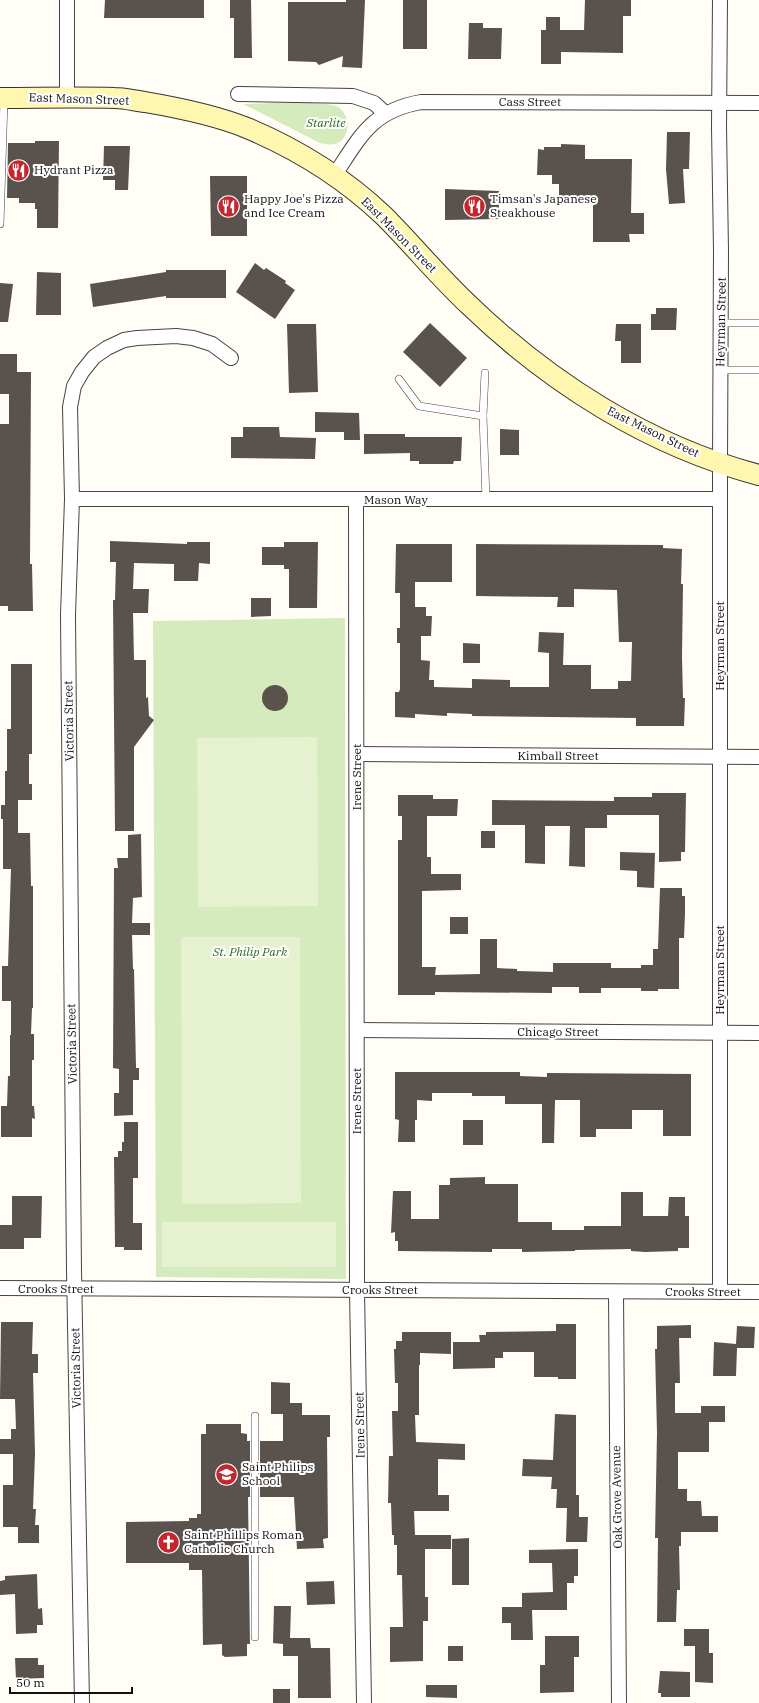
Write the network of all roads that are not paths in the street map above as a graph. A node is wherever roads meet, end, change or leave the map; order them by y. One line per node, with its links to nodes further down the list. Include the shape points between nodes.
1 (67, 0): 5 (street)
2 (720, 0): 6 (street, Heyrman Street)
3 (238, 94): 8 (street, via 353,96 374,103)
4 (2, 98): 5 (main road, East Mason Street); 10 (lane)
5 (67, 98): 9 (main road, East Mason Street, via 117,98 176,107 212,116 247,128 280,144)
6 (720, 103): 7 (street, Cass Street); 8 (street, Cass Street, via 421,102); 11 (street, Heyrman Street)
7 (759, 103)
8 (386, 113): 9 (street, Cass Street, via 365,131)
9 (334, 176): 19 (main road, East Mason Street, via 383,216 467,304 540,366 579,394 620,418 663,440)
10 (0, 224)
11 (721, 323): 12 (lane); 14 (street, Heyrman Street)
12 (759, 323)
13 (230, 358): 21 (street, Victoria Street, via 212,344 176,336 124,340 94,357 74,386 70,407)
14 (720, 370): 15 (lane); 19 (street, Heyrman Street)
15 (759, 370)
16 (485, 374): 18 (lane)
17 (399, 379): 18 (lane, via 419,406)
18 (483, 416): 22 (lane)
19 (720, 463): 20 (main road, East Mason Street); 23 (street, Heyrman Street)
20 (759, 475)
21 (72, 498): 24 (street, Mason Way); 32 (street, Victoria Street, via 68,623)
22 (486, 499): 23 (street, Mason Way); 24 (street, Mason Way)
23 (720, 499): 26 (street, Heyrman Street)
24 (356, 500): 25 (street, Irene Street)
25 (357, 754): 26 (street, Kimball Street); 28 (street, Irene Street)
26 (720, 757): 27 (street, Kimball Street); 29 (street, Heyrman Street)
27 (759, 757)
28 (357, 1030): 29 (street, Chicago Street); 33 (street, Irene Street)
29 (720, 1033): 30 (street, Chicago Street); 35 (street, Heyrman Street)
30 (759, 1033)
31 (0, 1288): 32 (street, Crooks Street)
32 (75, 1289): 33 (street, Crooks Street); 39 (street, Victoria Street)
33 (357, 1290): 34 (street, Crooks Street); 40 (street, Irene Street)
34 (616, 1292): 35 (street, Crooks Street); 41 (street, Oak Grove Avenue)
35 (720, 1292): 36 (street, Crooks Street)
36 (759, 1292)
37 (255, 1416): 38 (lane)
38 (255, 1637)
39 (82, 1703)
40 (364, 1703)
41 (619, 1703)

